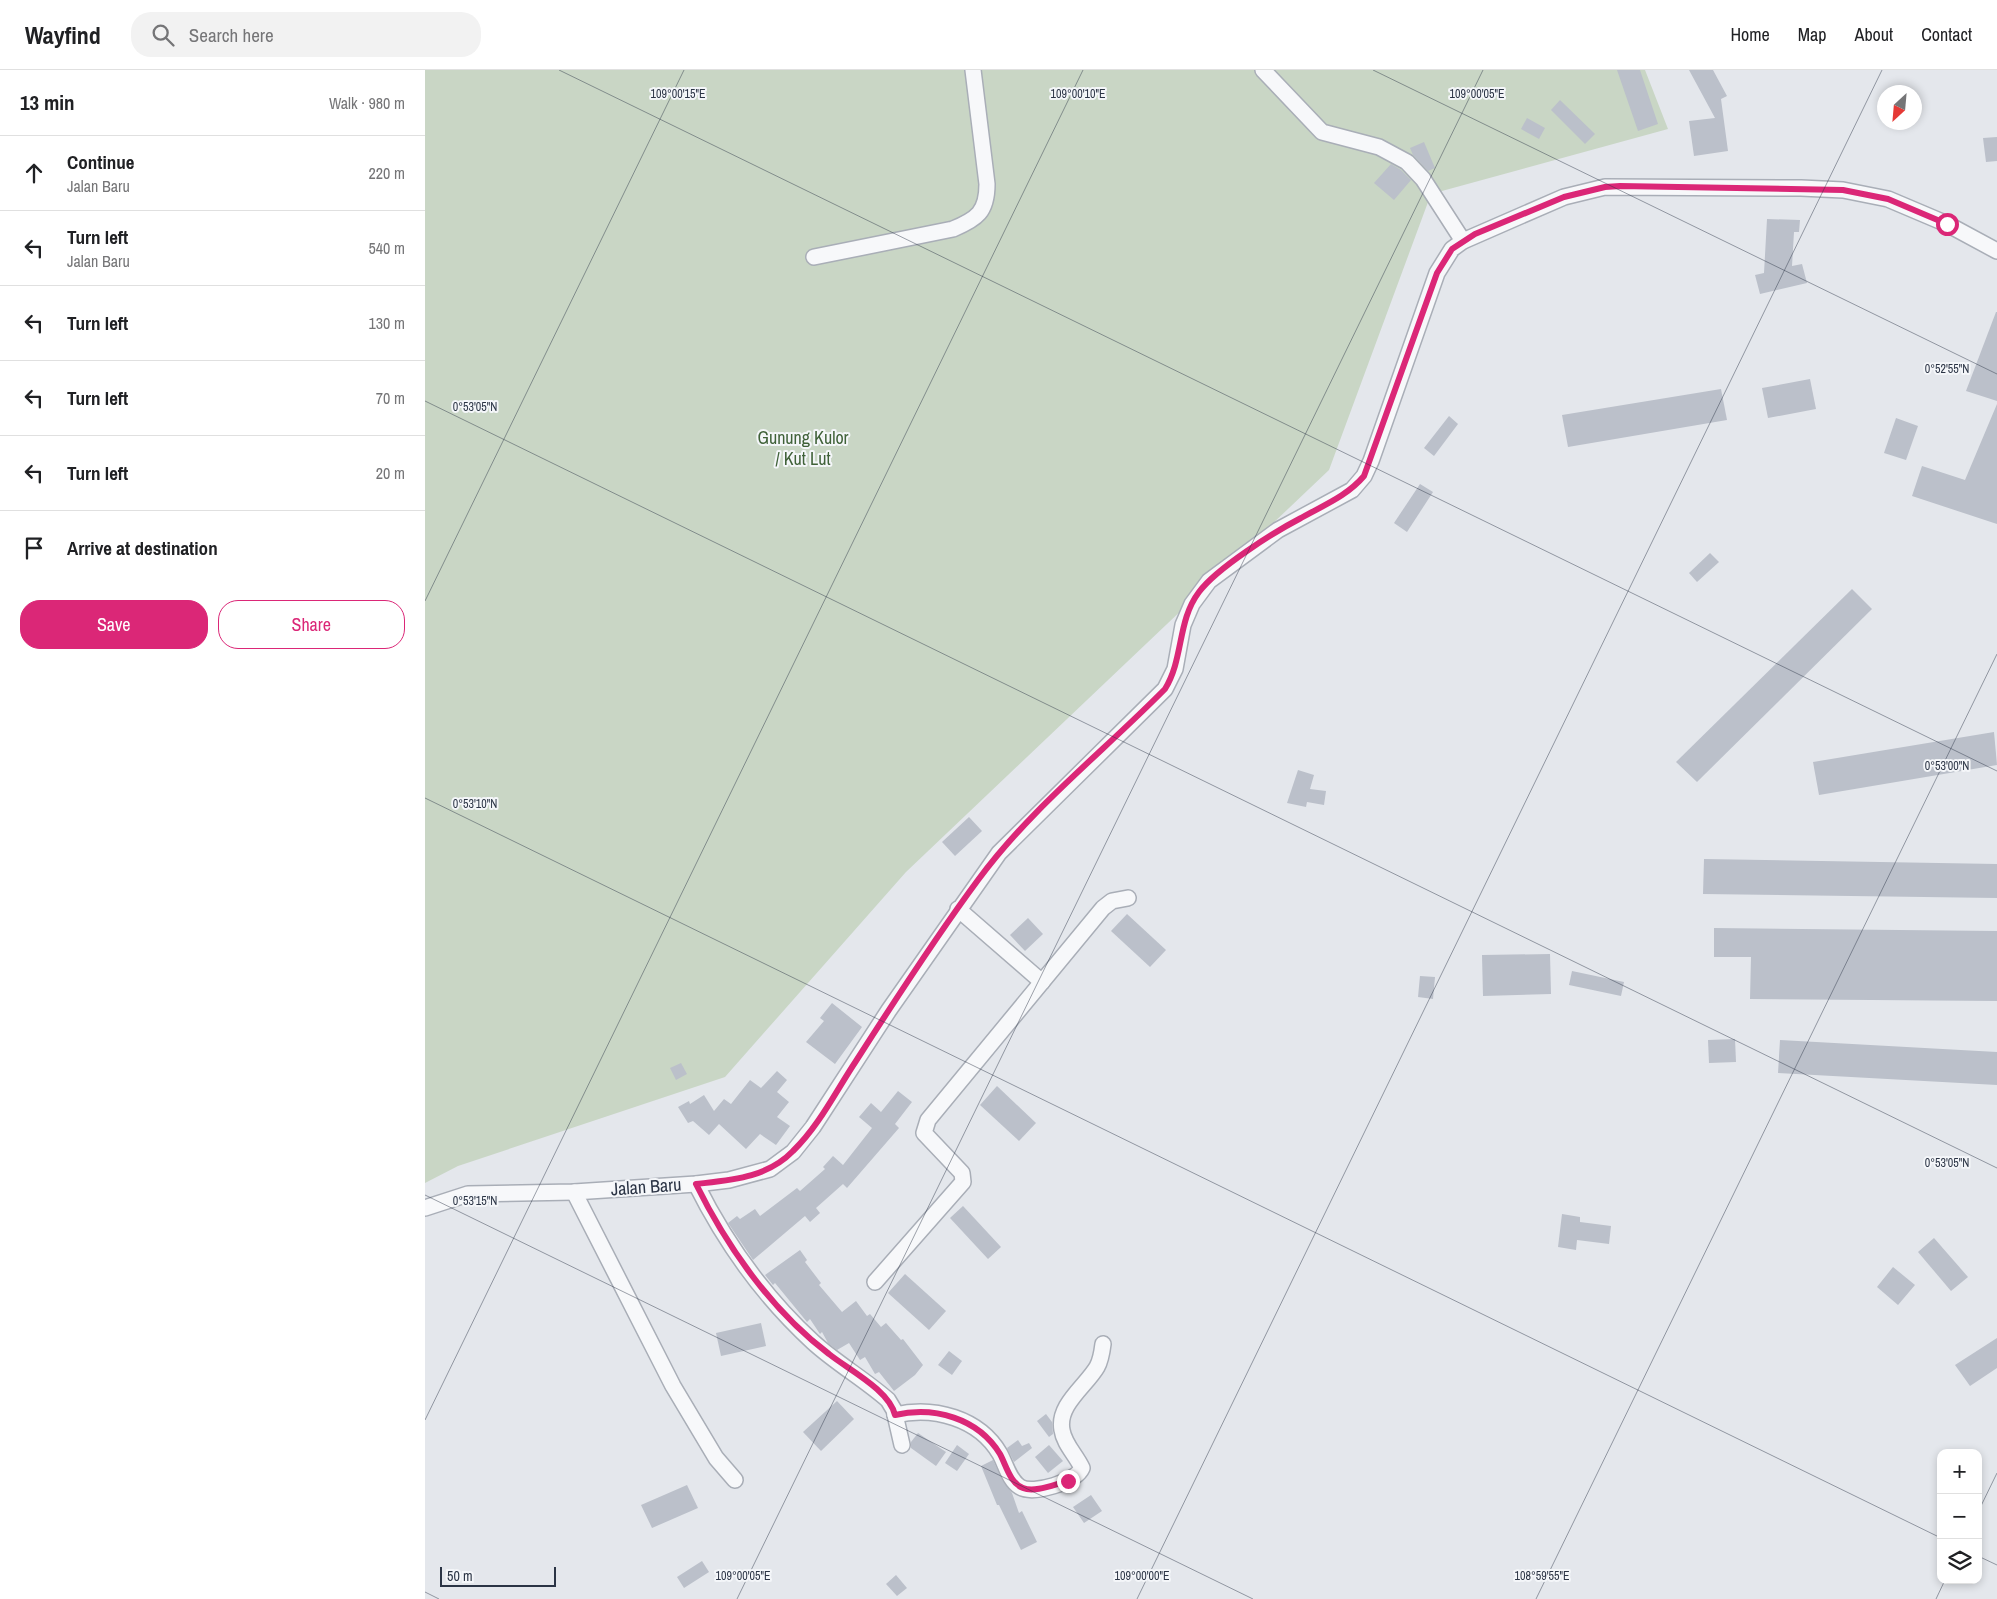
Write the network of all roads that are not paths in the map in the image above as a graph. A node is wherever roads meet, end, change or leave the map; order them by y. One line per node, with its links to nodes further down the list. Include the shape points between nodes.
1 (973, 70): 5 (street, via 987,184 987,200 981,211 971,222 953,229)
2 (1263, 70): 3 (street, via 1322,132 1379,147 1407,162 1423,179)
3 (1463, 240): 4 (street, Jalan Baru, via 1564,197 1605,187 1801,188 1843,190 1888,199 1947,224); 7 (street, Jalan Baru, via 1452,249 1437,273 1364,476 1352,490 1279,530 1209,581 1192,604 1183,625 1175,669 1165,689 1023,826)
4 (1997, 251)
5 (814, 257)
6 (1128, 898): 8 (street, via 1112,901 1103,908)
7 (958, 910): 8 (street); 9 (street, Jalan Baru, via 822,1114 793,1152 770,1169 756,1174)
8 (1042, 982): 12 (street, via 928,1120 924,1133 962,1172 963,1182)
9 (696, 1184): 10 (street, Jalan Baru); 14 (street, via 723,1236 766,1292 813,1341 888,1400)
10 (574, 1192): 11 (street, Jalan Baru, via 468,1194); 16 (street, via 673,1386 716,1458)
11 (425, 1208)
12 (875, 1282)
13 (1103, 1344): 14 (street, via 1097,1367 1067,1405 1062,1420 1065,1441 1082,1468 1068,1481 1030,1490 1021,1488 1014,1482 993,1444 977,1429 935,1411)
14 (895, 1415): 15 (street)
15 (902, 1444)
16 (735, 1480)

